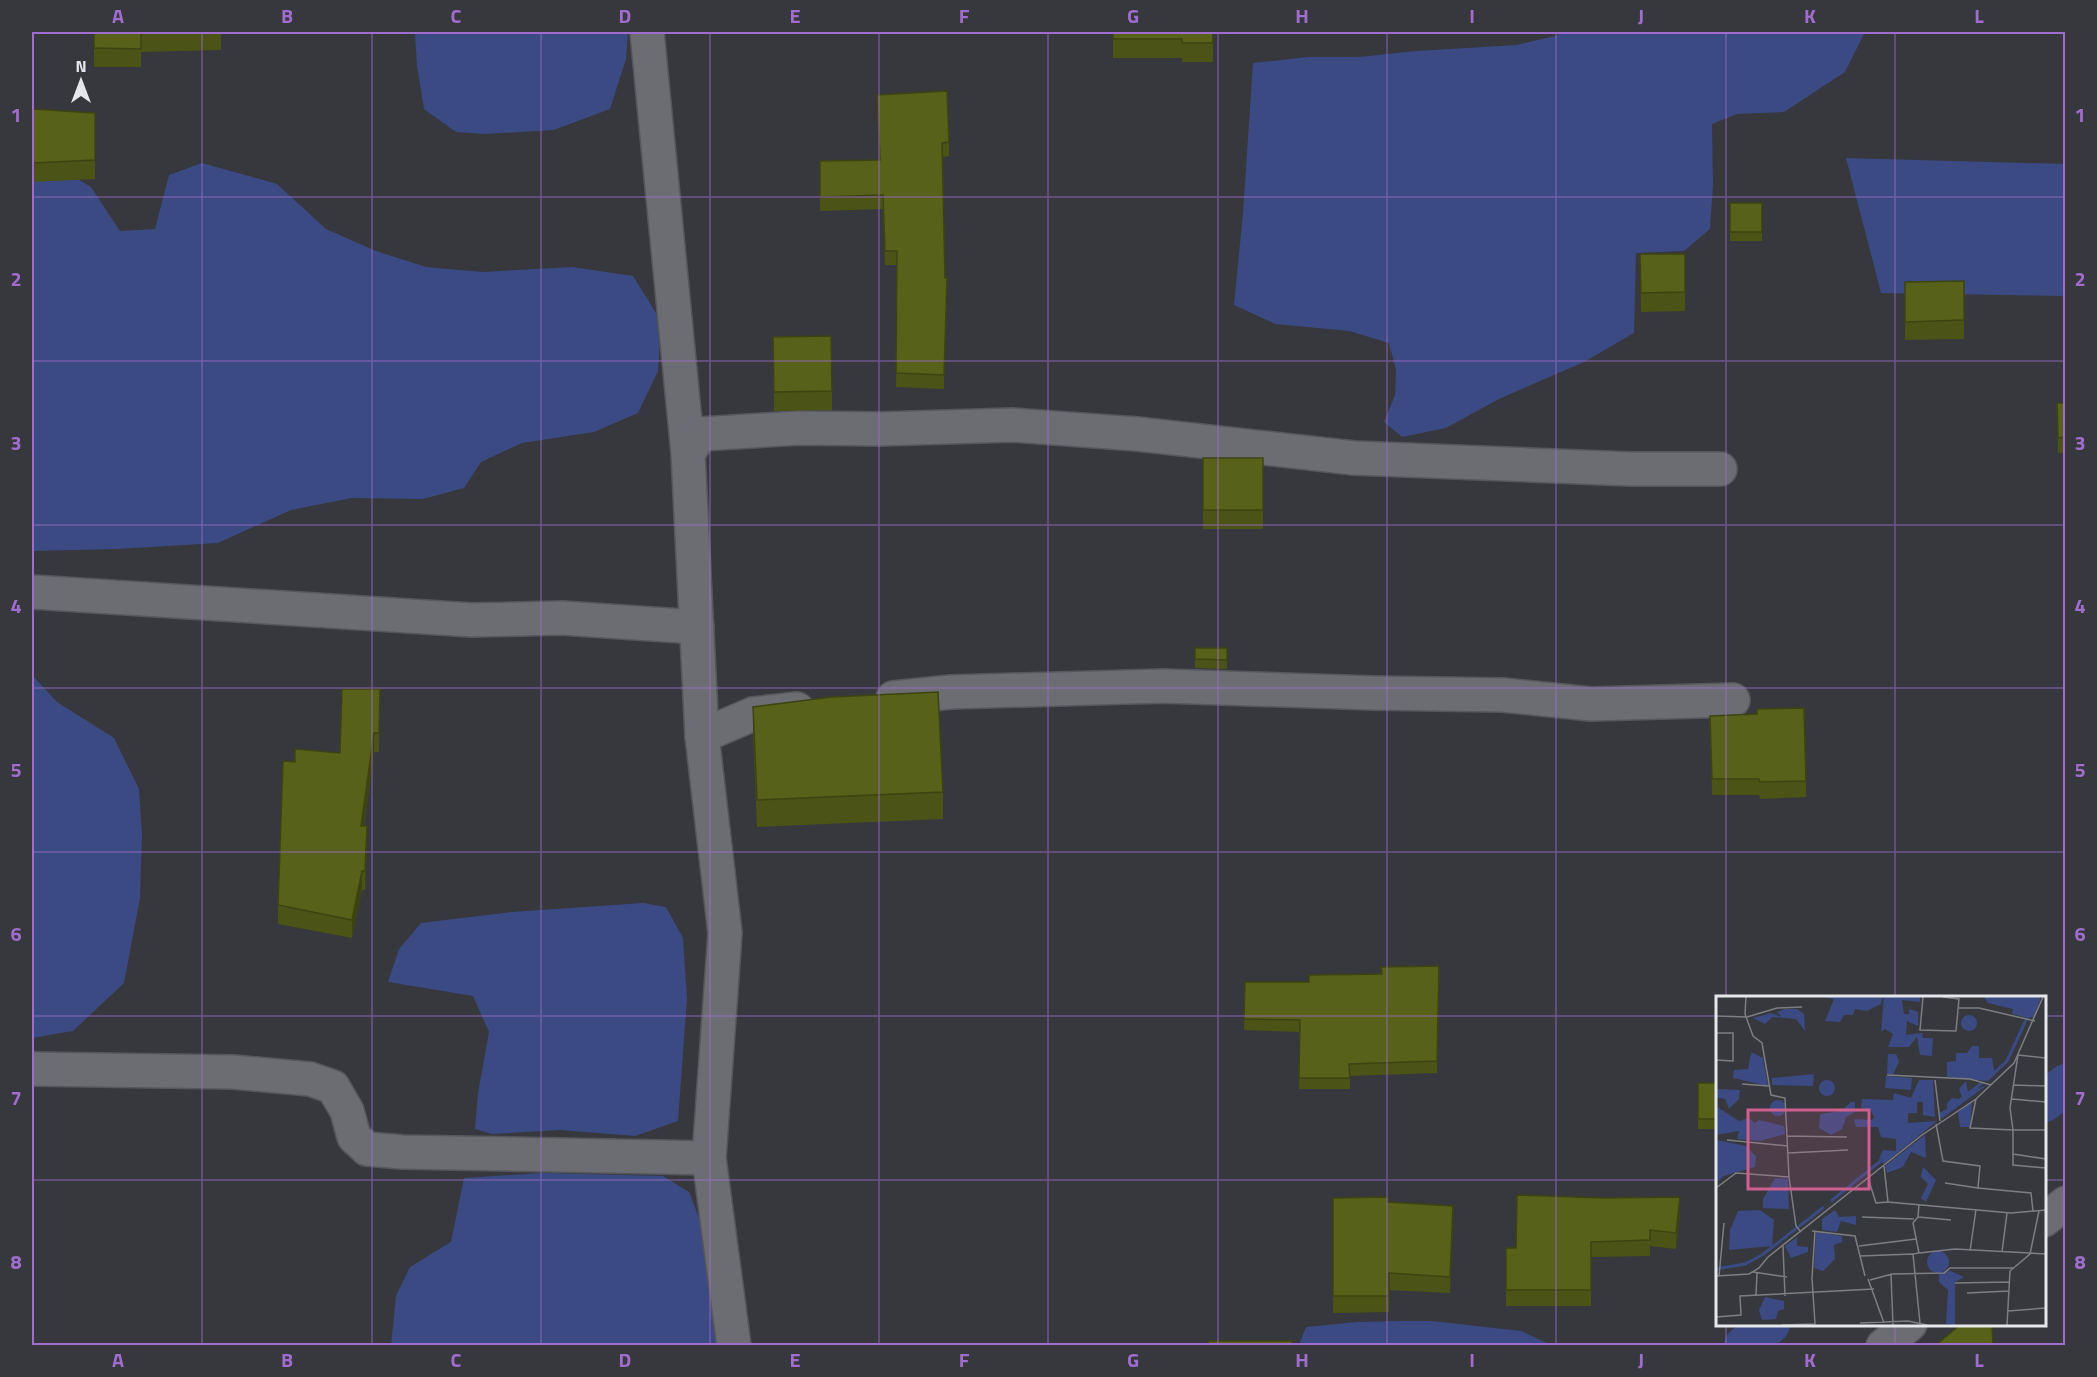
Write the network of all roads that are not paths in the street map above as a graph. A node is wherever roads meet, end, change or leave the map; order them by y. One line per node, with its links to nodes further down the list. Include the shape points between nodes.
1 (647, 32): 2 (street)
2 (688, 453): 3 (street, via 701,434 799,428 1012,425 1137,434 1354,458); 5 (street)
3 (1720, 469)
4 (32, 592): 5 (street, via 472,620 562,618)
5 (697, 627): 9 (street)
6 (1733, 700): 7 (street, via 1591,704 1503,695 1163,686 951,692)
7 (863, 702)
8 (830, 705): 9 (street, via 753,714)
9 (702, 736): 11 (street, via 725,933)
10 (32, 1069): 11 (street, via 233,1072 310,1079 333,1087 347,1111 354,1137 367,1149)
11 (709, 1158): 15 (street)
12 (2066, 1203): 13 (street)
13 (2046, 1218)
14 (1908, 1326): 16 (street)
15 (734, 1346)
16 (1883, 1346)

